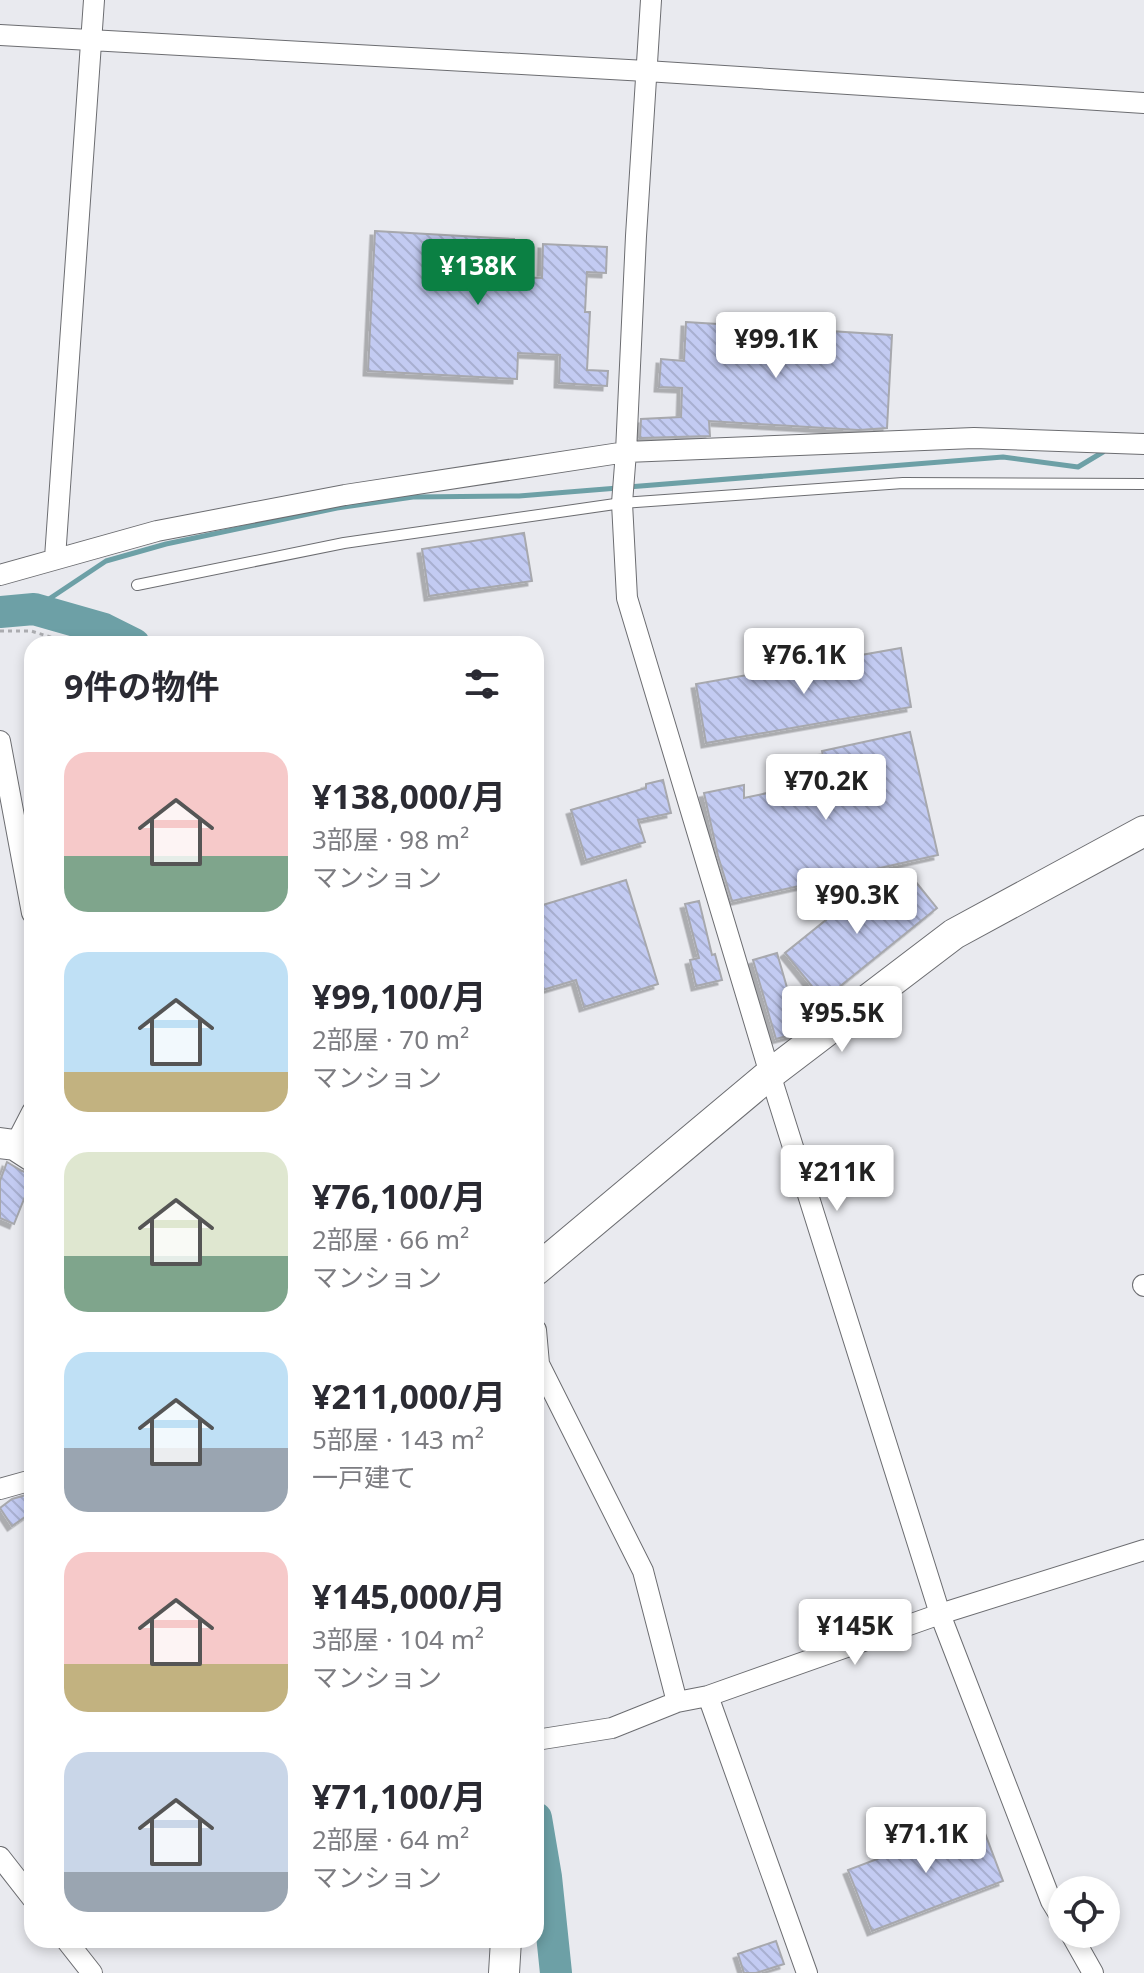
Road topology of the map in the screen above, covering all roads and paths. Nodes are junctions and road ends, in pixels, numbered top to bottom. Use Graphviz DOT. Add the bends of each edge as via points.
graph roads {
  1 [pos="94,0"];
  2 [pos="651,0"];
  3 [pos="0,35"];
  4 [pos="90,40"];
  5 [pos="646,71"];
  6 [pos="1144,103"];
  7 [pos="1144,444"];
  8 [pos="626,455"];
  9 [pos="1144,484"];
  10 [pos="622,503"];
  11 [pos="55,558"];
  12 [pos="0,575"];
  13 [pos="137,585"];
  14 [pos="0,631"];
  15 [pos="47,636"];
  16 [pos="0,741"];
  17 [pos="1144,831"];
  18 [pos="24,870"];
  19 [pos="770,1074"];
  20 [pos="544,1263"];
  21 [pos="544,1374"];
  22 [pos="24,1482"];
  23 [pos="0,1489"];
  24 [pos="1144,1550"];
  25 [pos="940,1614"];
  26 [pos="708,1696"];
  27 [pos="677,1702"];
  28 [pos="546,1739"];
  29 [pos="0,1857"];
  30 [pos="24,1888"];
  31 [pos="1048,1893"];
  32 [pos="72,1948"];
  33 [pos="506,1948"];
  34 [pos="1079,1948"];
  35 [pos="92,1973"];
  36 [pos="504,1973"];
  37 [pos="807,1973"];
  38 [pos="1093,1973"];
  1 -- 4 [label="street"];
  2 -- 5 [label="street"];
  3 -- 4 [label="street"];
  4 -- 5 [label="street"];
  4 -- 11 [label="street"];
  5 -- 6 [label="street"];
  5 -- 8 [label="street"];
  7 -- 8 [label="street" via="974,438"];
  8 -- 10 [label="street"];
  8 -- 11 [label="street" via="345,495 157,531"];
  9 -- 10 [label="lane" via="903,483"];
  10 -- 13 [label="lane" via="344,543"];
  10 -- 19 [label="street" via="627,598"];
  11 -- 12 [label="street"];
  14 -- 15 [label="path"];
  16 -- 18 [label="street"];
  17 -- 19 [label="street" via="954,934"];
  19 -- 20 [label="street"];
  19 -- 25 [label="street"];
  21 -- 27 [label="street" via="643,1571"];
  22 -- 23 [label="street"];
  24 -- 25 [label="street"];
  25 -- 26 [label="street"];
  25 -- 31 [label="street"];
  26 -- 27 [label="street"];
  26 -- 37 [label="street"];
  27 -- 28 [label="street" via="612,1728"];
  29 -- 30 [label="street"];
  32 -- 35 [label="street"];
  33 -- 36 [label="street"];
  34 -- 38 [label="street"];
}
